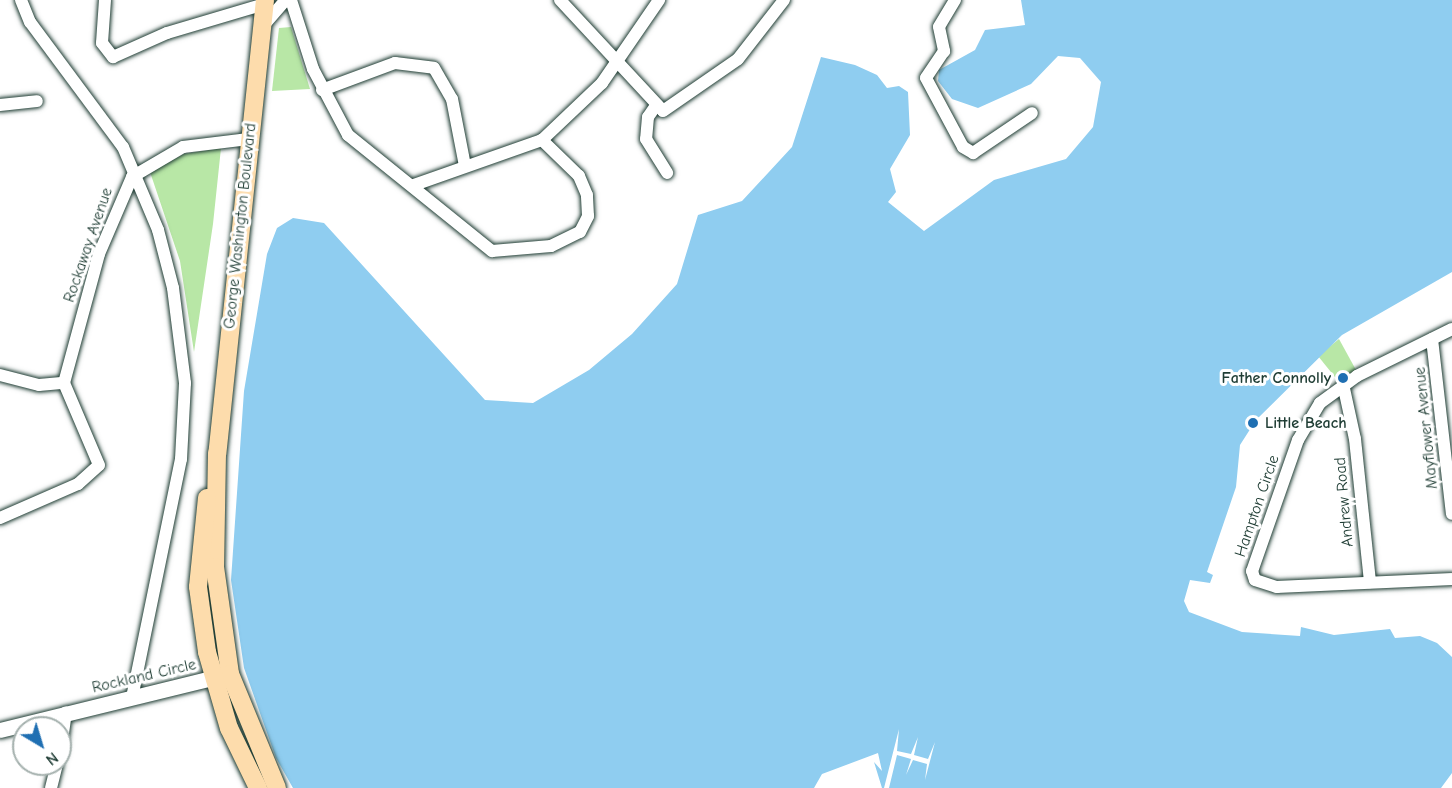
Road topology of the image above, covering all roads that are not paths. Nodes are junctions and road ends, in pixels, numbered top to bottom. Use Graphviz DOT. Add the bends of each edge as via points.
graph roads {
  1 [pos="21,0"];
  2 [pos="105,0"];
  3 [pos="286,0"];
  4 [pos="291,0"];
  5 [pos="560,0"];
  6 [pos="659,0"];
  7 [pos="784,0"];
  8 [pos="955,0"];
  9 [pos="264,2"];
  10 [pos="262,27"];
  11 [pos="619,59"];
  12 [pos="322,90"];
  13 [pos="37,100"];
  14 [pos="0,105"];
  15 [pos="656,107"];
  16 [pos="1032,113"];
  17 [pos="249,139"];
  18 [pos="542,140"];
  19 [pos="465,166"];
  20 [pos="667,173"];
  21 [pos="136,174"];
  22 [pos="414,185"];
  23 [pos="1452,329"];
  24 [pos="1432,339"];
  25 [pos="0,375"];
  26 [pos="64,383"];
  27 [pos="1343,384"];
  28 [pos="1452,514"];
  29 [pos="0,518"];
  30 [pos="1452,579"];
  31 [pos="1370,582"];
  32 [pos="222,676"];
  33 [pos="132,698"];
  34 [pos="66,712"];
  35 [pos="65,716"];
  36 [pos="0,730"];
  37 [pos="258,788"];
  38 [pos="277,788"];
  1 -- 21 [label="street" via="43,40 96,105"];
  2 -- 9 [label="street" via="102,43 110,56 224,12"];
  3 -- 10 [label="street"];
  4 -- 12 [label="street"];
  5 -- 11 [label="street"];
  6 -- 11 [label="street"];
  7 -- 15 [label="street" via="738,59 672,108"];
  8 -- 16 [label="street" via="939,27 942,55 926,78 956,135 973,153"];
  9 -- 10 [label="main road, George Washington Boulevard"];
  10 -- 17 [label="main road, George Washington Boulevard"];
  11 -- 15 [label="street"];
  11 -- 18 [label="street" via="583,104"];
  12 -- 19 [label="street" via="395,63 434,68 452,99"];
  12 -- 22 [label="street" via="348,135 384,168"];
  13 -- 14 [label="street"];
  15 -- 20 [label="street" via="648,117 645,139"];
  17 -- 21 [label="street, Rockaway Avenue" via="183,147"];
  17 -- 32 [label="main road, George Washington Boulevard" via="217,453 204,511 198,587"];
  18 -- 19 [label="street"];
  18 -- 22 [label="street" via="579,176 587,195 588,216 580,232 569,239 516,252 492,251 470,239"];
  19 -- 22 [label="street"];
  21 -- 26 [label="street, Rockaway Avenue" via="117,203 71,344"];
  21 -- 33 [label="street" via="173,288 186,408 181,459"];
  23 -- 24 [label="street, Hampton Circle"];
  24 -- 27 [label="street, Hampton Circle"];
  24 -- 28 [label="street, Mayflower Avenue"];
  25 -- 26 [label="street" via="39,385"];
  26 -- 29 [label="street" via="99,465 78,484"];
  27 -- 31 [label="street, Andrew Road" via="1354,429"];
  27 -- 31 [label="street, Hampton Circle" via="1320,403 1298,440 1252,571 1255,580 1277,587"];
  30 -- 31 [label="street, Hampton Circle"];
  32 -- 33 [label="street, Rockland Circle"];
  32 -- 37 [label="main road, George Washington Boulevard"];
  32 -- 38 [label="main road, George Washington Boulevard"];
  33 -- 34 [label="street, Rockland Circle"];
  34 -- 35 [label="street"];
  34 -- 36 [label="street, Rockland Circle"];
}
